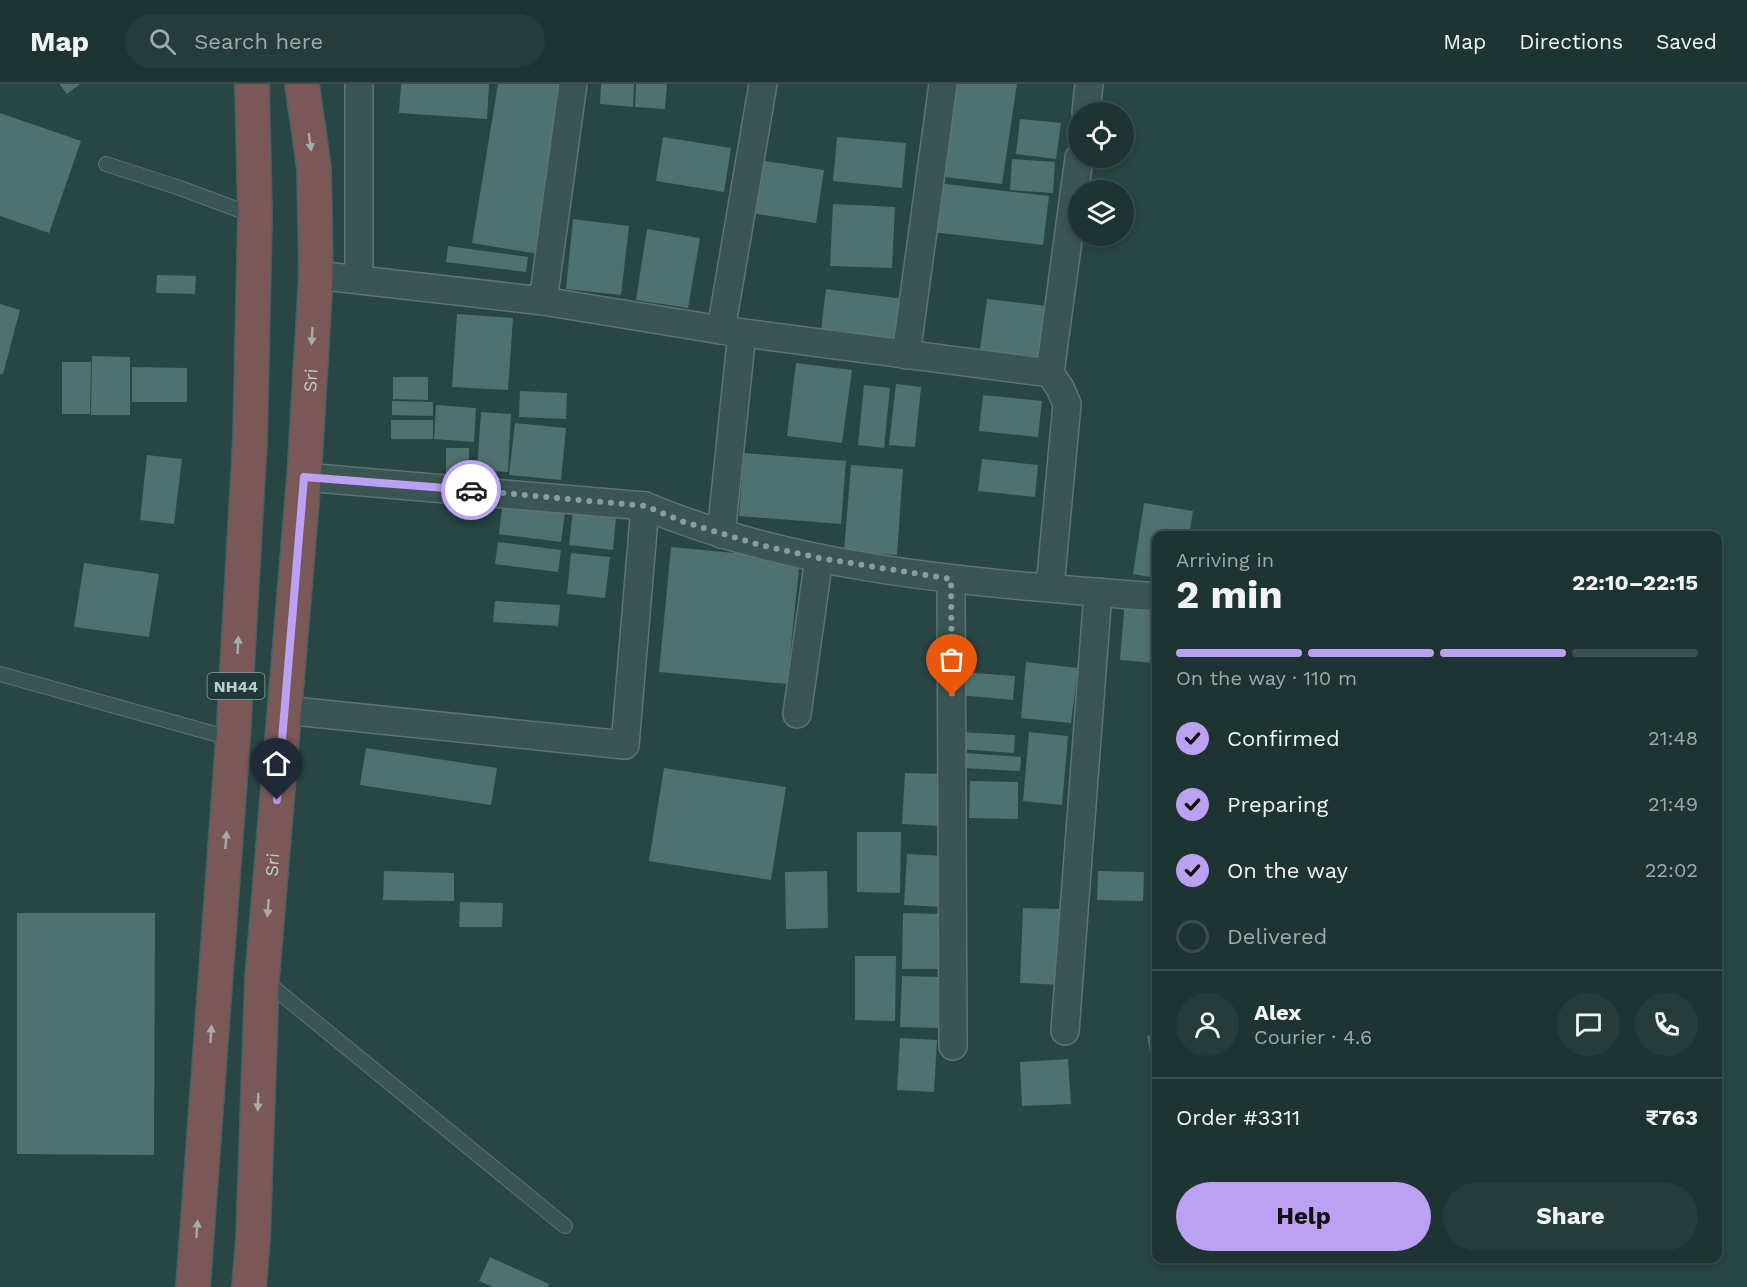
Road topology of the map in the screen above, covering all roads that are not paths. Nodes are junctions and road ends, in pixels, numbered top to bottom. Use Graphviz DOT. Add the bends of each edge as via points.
graph roads {
  1 [pos="252,84"];
  2 [pos="302,84"];
  3 [pos="359,84"];
  4 [pos="573,84"];
  5 [pos="763,84"];
  6 [pos="943,84"];
  7 [pos="1089,84"];
  8 [pos="1087,102"];
  9 [pos="106,164"];
  10 [pos="1078,168"];
  11 [pos="255,216"];
  12 [pos="316,275"];
  13 [pos="359,280"];
  14 [pos="543,301"];
  15 [pos="732,331"];
  16 [pos="906,355"];
  17 [pos="1050,373"];
  18 [pos="304,477"];
  19 [pos="645,506"];
  20 [pos="721,534"];
  21 [pos="819,558"];
  22 [pos="951,579"];
  23 [pos="1050,587"];
  24 [pos="1098,592"];
  25 [pos="1152,597"];
  26 [pos="0,674"];
  27 [pos="284,710"];
  28 [pos="797,714"];
  29 [pos="233,739"];
  30 [pos="262,979"];
  31 [pos="1065,1031"];
  32 [pos="953,1046"];
  33 [pos="565,1226"];
  34 [pos="193,1287"];
  35 [pos="249,1287"];
  1 -- 11 [label="highway, NH44"];
  2 -- 12 [label="highway, Sri / NH44, one-way" via="314,168"];
  3 -- 13 [label="street"];
  4 -- 14 [label="street"];
  5 -- 15 [label="street"];
  6 -- 16 [label="street"];
  7 -- 8 [label="street"];
  9 -- 11 [label="lane"];
  10 -- 17 [label="street"];
  29 -- 11 [label="highway, NH44, one-way" via="250,440"];
  12 -- 13 [label="street"];
  12 -- 18 [label="highway, Sri / NH44, one-way"];
  13 -- 14 [label="street"];
  14 -- 15 [label="street"];
  15 -- 16 [label="street"];
  15 -- 20 [label="street"];
  16 -- 17 [label="street"];
  17 -- 23 [label="street" via="1066,404"];
  18 -- 19 [label="street"];
  18 -- 27 [label="highway, Sri / NH44"];
  19 -- 20 [label="street"];
  19 -- 27 [label="street" via="625,745"];
  20 -- 21 [label="street"];
  21 -- 22 [label="street"];
  21 -- 28 [label="street"];
  22 -- 23 [label="street"];
  22 -- 32 [label="street"];
  23 -- 24 [label="street"];
  24 -- 25 [label="street"];
  24 -- 31 [label="street"];
  26 -- 29 [label="lane"];
  27 -- 30 [label="highway, Sri / NH44, one-way"];
  34 -- 29 [label="highway, NH44, one-way"];
  30 -- 33 [label="lane"];
  30 -- 35 [label="highway, Sri / NH44, one-way"];
}
